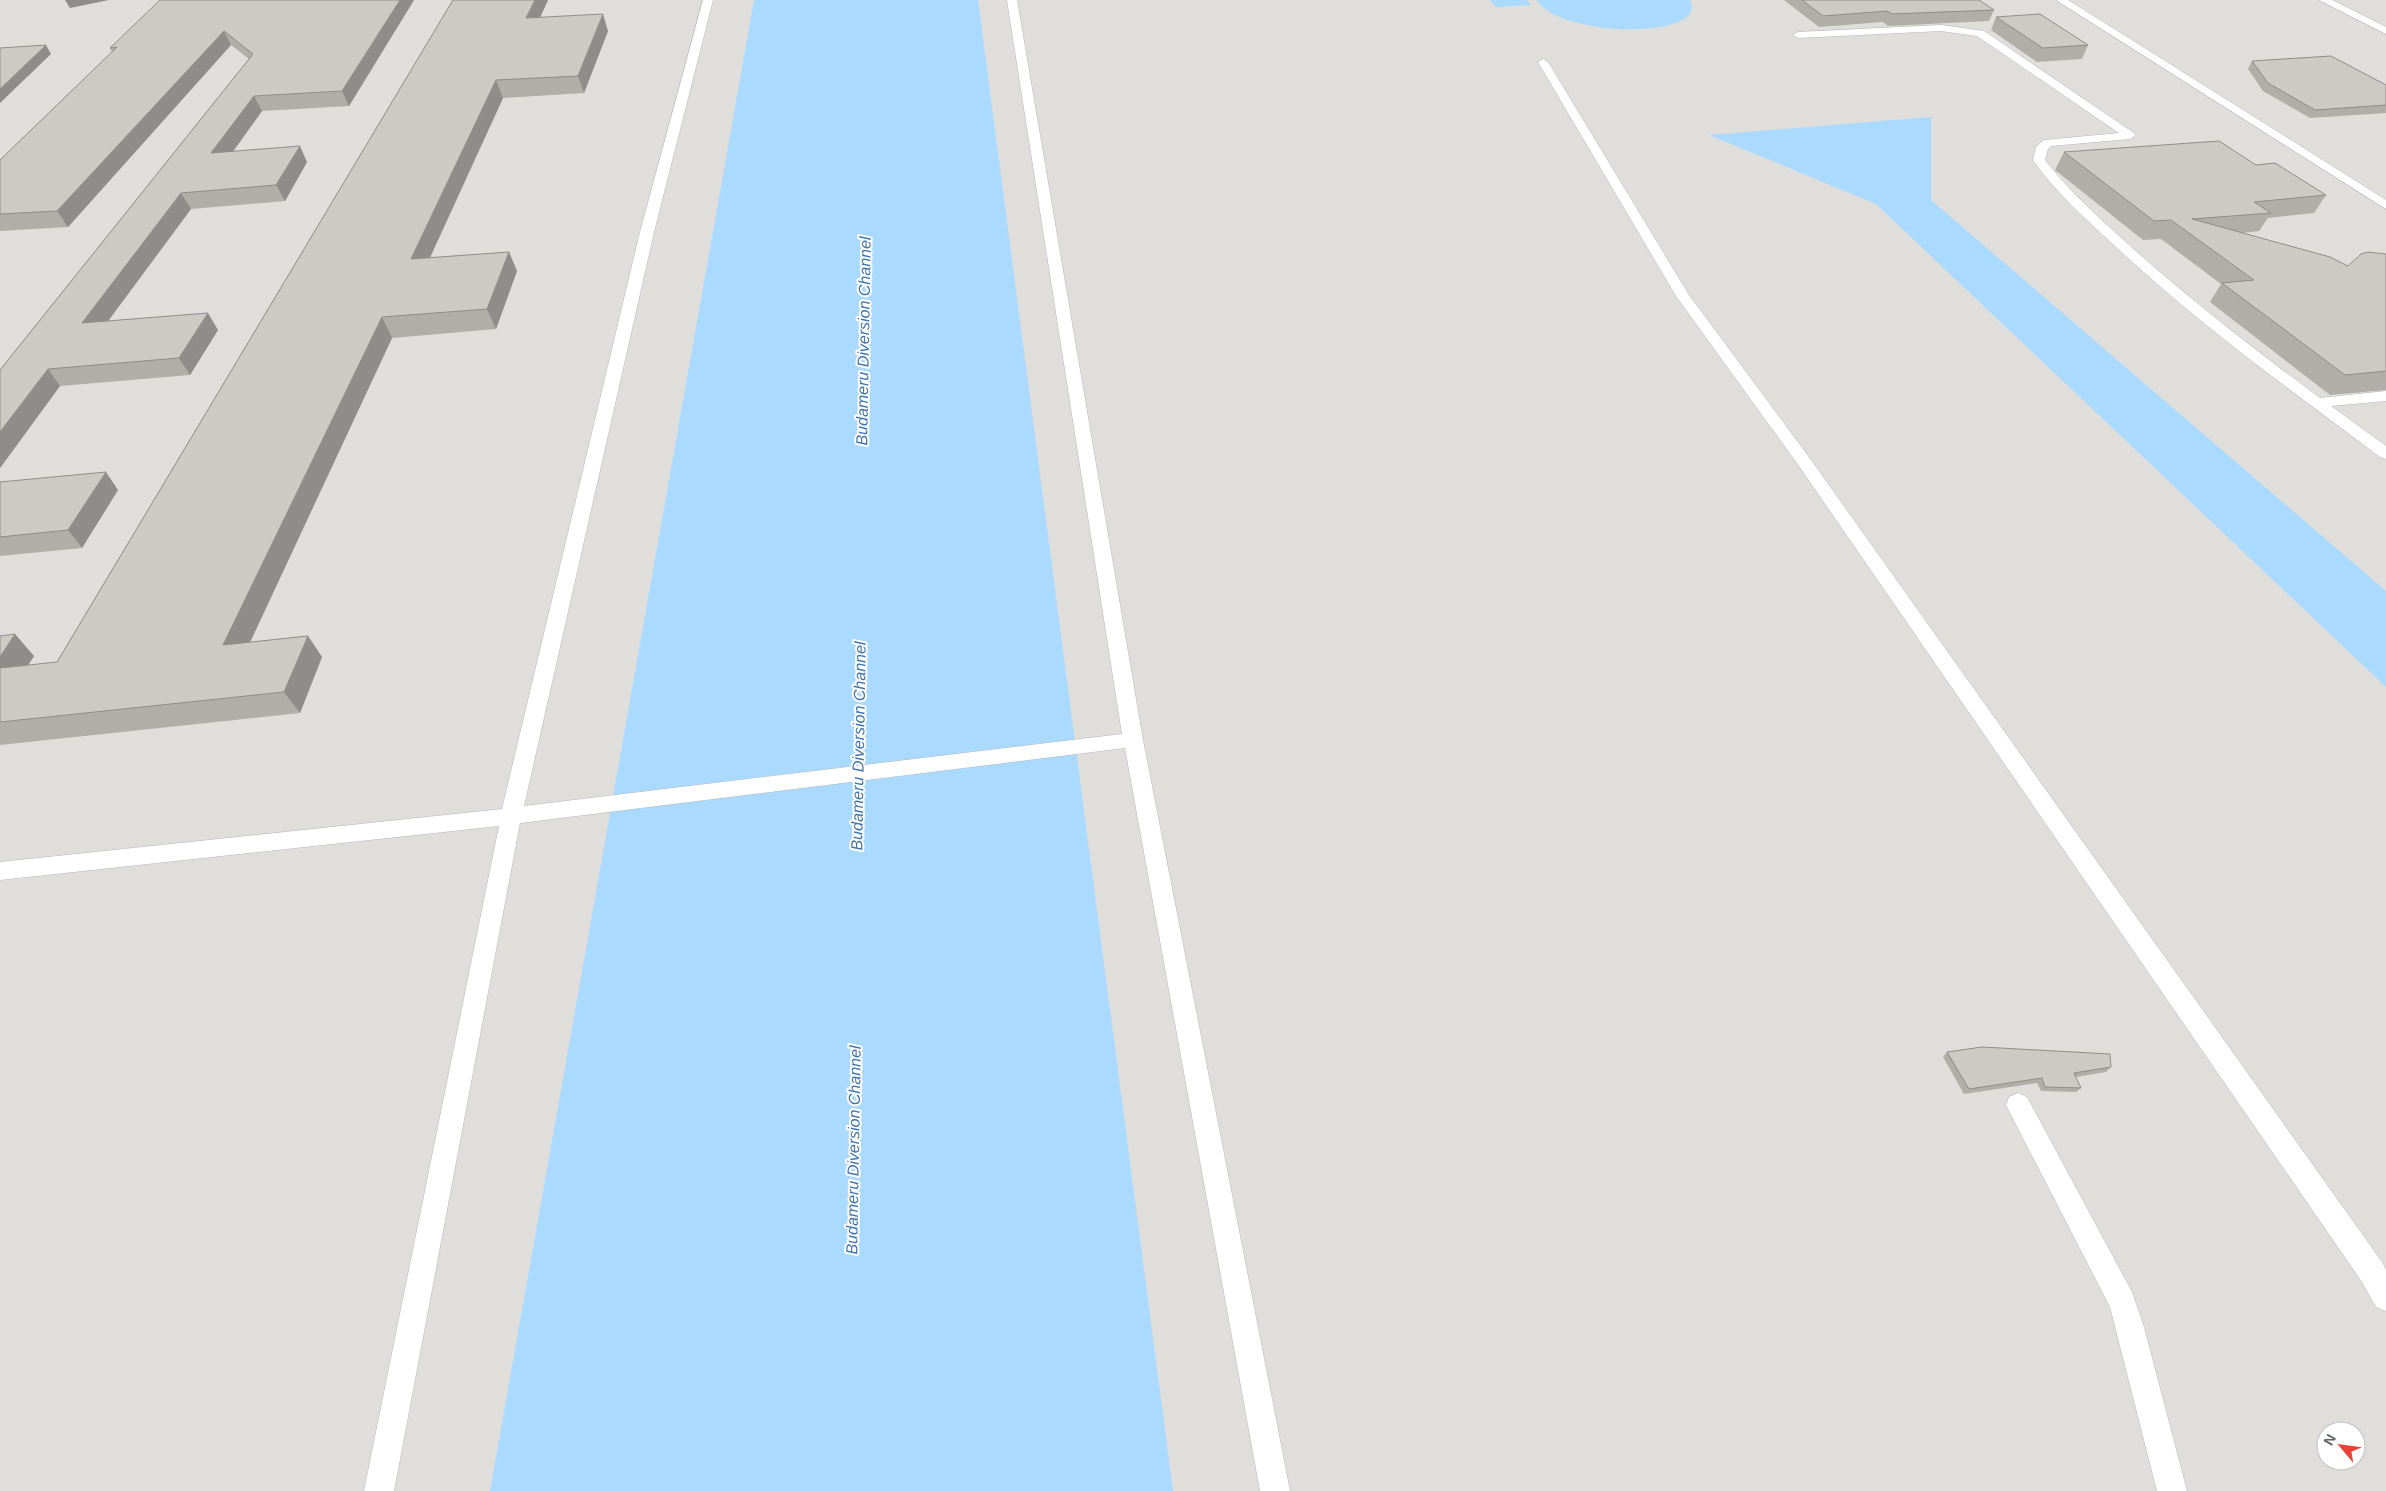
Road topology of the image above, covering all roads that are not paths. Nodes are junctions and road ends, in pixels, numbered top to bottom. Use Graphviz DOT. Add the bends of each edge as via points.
graph roads {
  1 [pos="708,0"];
  2 [pos="1012,0"];
  3 [pos="2061,0"];
  4 [pos="2324,0"];
  5 [pos="2386,31"];
  6 [pos="1798,35"];
  7 [pos="1544,62"];
  8 [pos="2386,204"];
  9 [pos="2386,396"];
  10 [pos="2318,403"];
  11 [pos="2386,454"];
  12 [pos="1133,740"];
  13 [pos="511,816"];
  14 [pos="0,871"];
  15 [pos="2018,1105"];
  16 [pos="2386,1297"];
  17 [pos="379,1491"];
  18 [pos="1275,1491"];
  19 [pos="2172,1491"];
  1 -- 13 [label="lane" via="647,232"];
  2 -- 12 [label="lane"];
  3 -- 8 [label="lane"];
  4 -- 5 [label="lane"];
  6 -- 10 [label="lane" via="1940,28 1980,33 2130,134 2048,143 2042,147 2039,160 2143,266 2255,357"];
  7 -- 16 [label="lane" via="1683,296 1805,463 2372,1272"];
  9 -- 10 [label="lane"];
  10 -- 11 [label="lane"];
  12 -- 13 [label="lane"];
  12 -- 18 [label="lane"];
  13 -- 14 [label="lane"];
  13 -- 17 [label="lane"];
  15 -- 19 [label="lane" via="2122,1302"];
}
